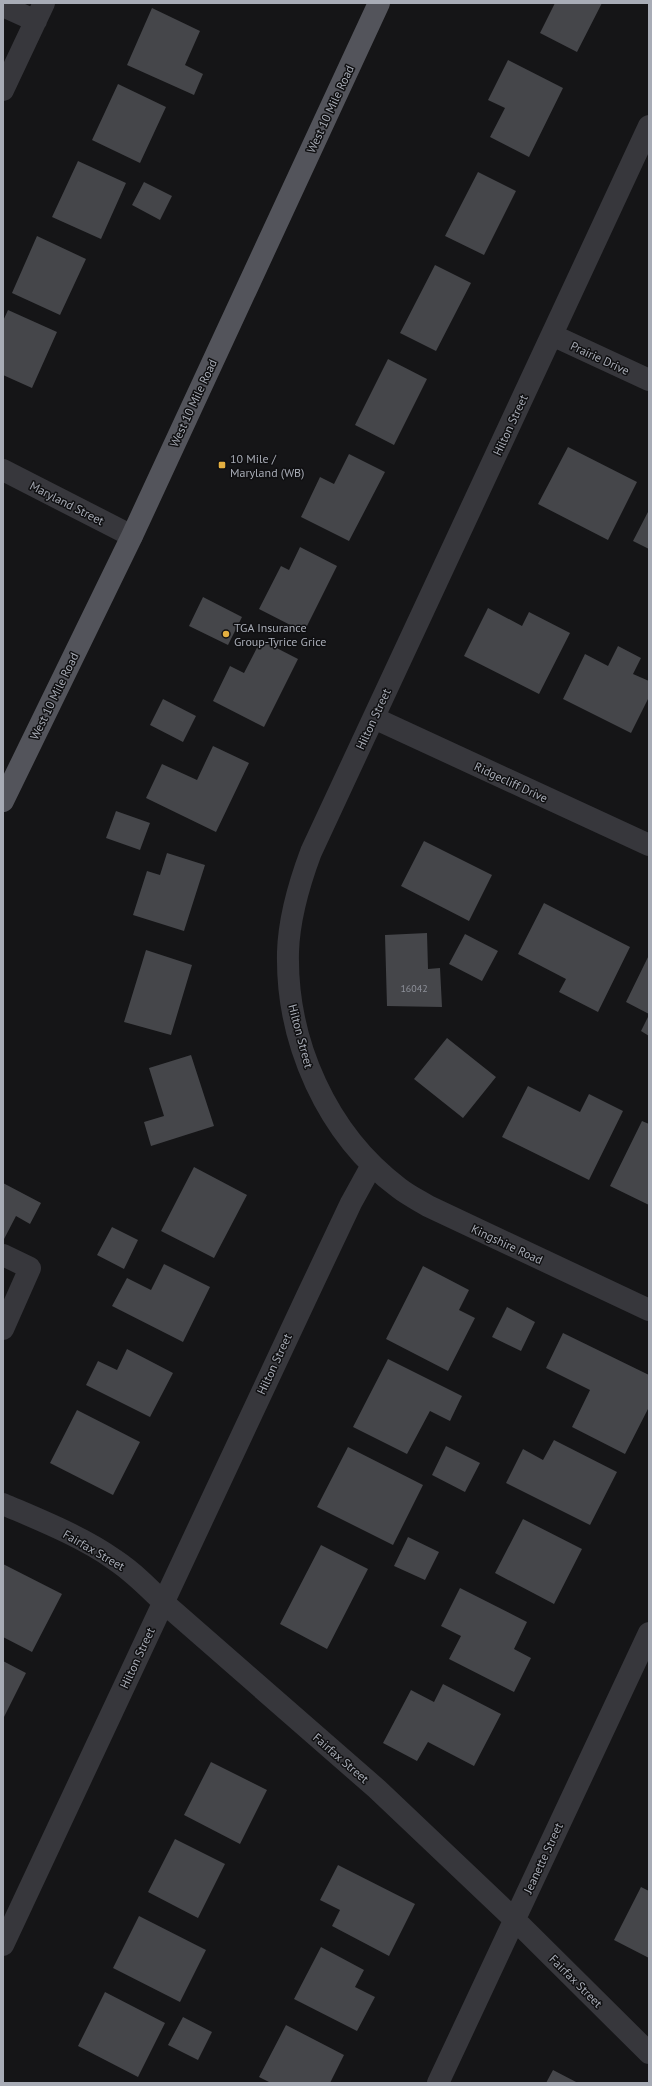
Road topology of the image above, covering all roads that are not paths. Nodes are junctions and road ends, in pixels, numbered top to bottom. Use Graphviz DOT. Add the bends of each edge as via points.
graph roads {
  1 [pos="379,3"];
  2 [pos="3,6"];
  3 [pos="40,12"];
  4 [pos="3,90"];
  5 [pos="649,126"];
  6 [pos="552,335"];
  7 [pos="649,380"];
  8 [pos="3,470"];
  9 [pos="132,536"];
  10 [pos="374,718"];
  11 [pos="3,801"];
  12 [pos="649,845"];
  13 [pos="372,1165"];
  14 [pos="3,1255"];
  15 [pos="649,1310"];
  16 [pos="3,1329"];
  17 [pos="3,1504"];
  18 [pos="163,1602"];
  19 [pos="649,1633"];
  20 [pos="515,1920"];
  21 [pos="3,1945"];
  22 [pos="649,2052"];
  23 [pos="438,2083"];
  1 -- 9 [label="main road, West 10 Mile Road"];
  2 -- 3 [label="street"];
  3 -- 4 [label="street"];
  5 -- 6 [label="street, Hilton Street"];
  6 -- 7 [label="street, Prairie Drive"];
  6 -- 10 [label="street, Hilton Street"];
  8 -- 9 [label="street, Maryland Street"];
  9 -- 11 [label="main road, West 10 Mile Road"];
  10 -- 12 [label="street, Ridgecliff Drive"];
  10 -- 13 [label="street, Hilton Street" via="300,881 288,952 289,990 294,1018 302,1052 315,1086 344,1131"];
  13 -- 15 [label="street, Kingshire Road" via="400,1189 428,1206"];
  13 -- 18 [label="street, Hilton Street" via="317,1274"];
  14 -- 16 [label="street" via="30,1268"];
  17 -- 18 [label="street, Fairfax Street" via="36,1518 114,1559 136,1575"];
  18 -- 20 [label="street, Fairfax Street" via="377,1789"];
  18 -- 21 [label="street, Hilton Street"];
  19 -- 20 [label="street, Jeanette Street"];
  20 -- 22 [label="street, Fairfax Street"];
  20 -- 23 [label="street, Jeanette Street"];
}
